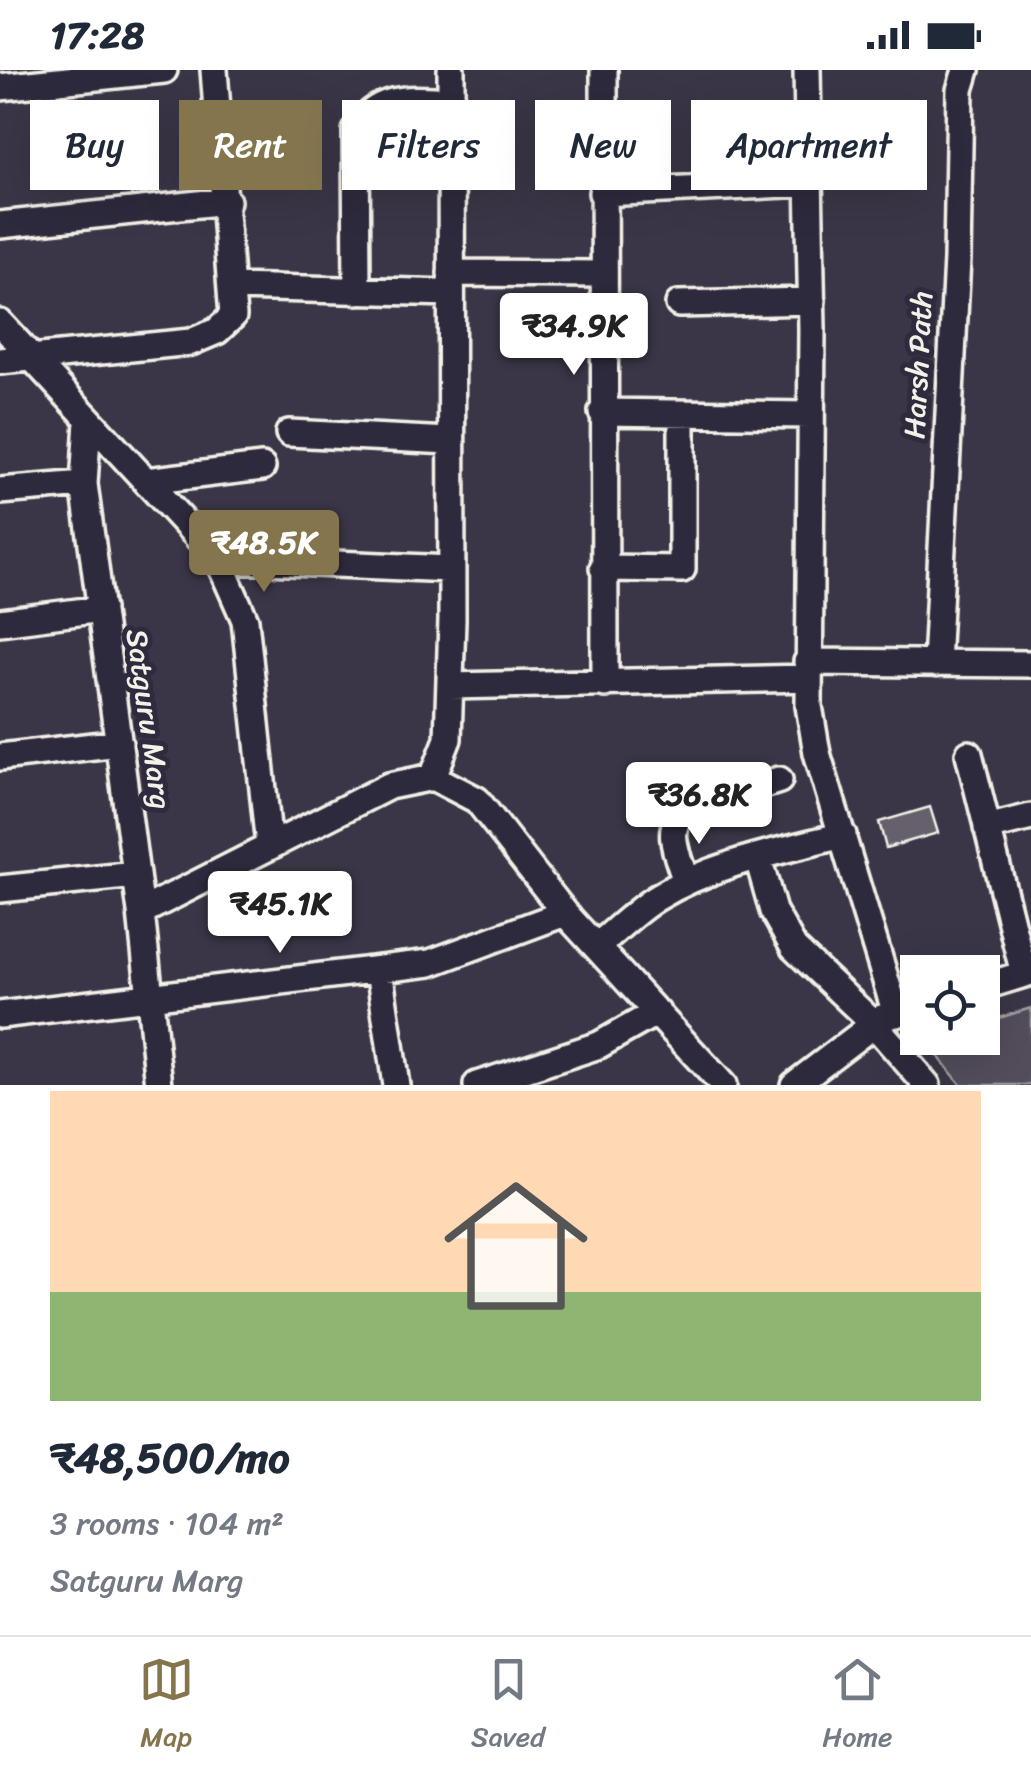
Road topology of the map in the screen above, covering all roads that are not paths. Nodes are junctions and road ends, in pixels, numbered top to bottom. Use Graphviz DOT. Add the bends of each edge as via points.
graph roads {
  1 [pos="164,70"];
  2 [pos="214,70"];
  3 [pos="451,70"];
  4 [pos="604,70"];
  5 [pos="807,70"];
  6 [pos="966,70"];
  7 [pos="0,87"];
  8 [pos="394,100"];
  9 [pos="433,100"];
  10 [pos="451,100"];
  11 [pos="808,100"];
  12 [pos="691,189"];
  13 [pos="356,190"];
  14 [pos="451,190"];
  15 [pos="809,190"];
  16 [pos="602,193"];
  17 [pos="226,201"];
  18 [pos="0,225"];
  19 [pos="601,274"];
  20 [pos="451,283"];
  21 [pos="233,287"];
  22 [pos="356,291"];
  23 [pos="812,301"];
  24 [pos="680,304"];
  25 [pos="0,323"];
  26 [pos="29,358"];
  27 [pos="0,361"];
  28 [pos="602,412"];
  29 [pos="682,414"];
  30 [pos="811,416"];
  31 [pos="88,421"];
  32 [pos="289,432"];
  33 [pos="450,441"];
  34 [pos="262,467"];
  35 [pos="146,481"];
  36 [pos="84,484"];
  37 [pos="0,490"];
  38 [pos="218,559"];
  39 [pos="603,568"];
  40 [pos="452,569"];
  41 [pos="101,610"];
  42 [pos="0,622"];
  43 [pos="936,664"];
  44 [pos="1031,664"];
  45 [pos="807,670"];
  46 [pos="605,684"];
  47 [pos="450,686"];
  48 [pos="119,743"];
  49 [pos="969,754"];
  50 [pos="0,757"];
  51 [pos="433,777"];
  52 [pos="779,780"];
  53 [pos="1031,817"];
  54 [pos="987,828"];
  55 [pos="843,835"];
  56 [pos="269,846"];
  57 [pos="758,858"];
  58 [pos="136,875"];
  59 [pos="686,882"];
  60 [pos="0,889"];
  61 [pos="141,912"];
  62 [pos="565,912"];
  63 [pos="597,946"];
  64 [pos="379,970"];
  65 [pos="1027,973"];
  66 [pos="1000,981"];
  67 [pos="149,997"];
  68 [pos="656,1012"];
  69 [pos="0,1015"];
  70 [pos="896,1015"];
  71 [pos="514,1081"];
  72 [pos="159,1085"];
  73 [pos="396,1085"];
  74 [pos="477,1085"];
  75 [pos="724,1085"];
  76 [pos="794,1085"];
  77 [pos="928,1085"];
  1 -- 7 [label="street"];
  2 -- 17 [label="street"];
  3 -- 10 [label="street"];
  4 -- 16 [label="street"];
  5 -- 11 [label="street"];
  6 -- 43 [label="street, Harsh Path"];
  8 -- 9 [label="street"];
  12 -- 16 [label="street"];
  13 -- 22 [label="street"];
  14 -- 20 [label="street"];
  15 -- 23 [label="street"];
  16 -- 19 [label="street"];
  17 -- 18 [label="street"];
  17 -- 21 [label="street"];
  19 -- 20 [label="street"];
  19 -- 28 [label="street"];
  20 -- 22 [label="street"];
  20 -- 33 [label="street"];
  21 -- 22 [label="street"];
  21 -- 26 [label="street" via="233,316 191,342"];
  23 -- 24 [label="street"];
  23 -- 30 [label="street"];
  25 -- 26 [label="street"];
  26 -- 27 [label="street"];
  26 -- 31 [label="street"];
  28 -- 29 [label="street"];
  28 -- 39 [label="street"];
  29 -- 30 [label="street"];
  29 -- 39 [label="street" via="682,569"];
  30 -- 45 [label="street"];
  31 -- 35 [label="street"];
  31 -- 36 [label="street, Satguru Marg"];
  32 -- 33 [label="street"];
  33 -- 40 [label="street"];
  34 -- 35 [label="street"];
  35 -- 38 [label="street"];
  36 -- 37 [label="street"];
  36 -- 41 [label="street, Satguru Marg"];
  38 -- 40 [label="street"];
  38 -- 56 [label="street" via="245,620"];
  39 -- 46 [label="street"];
  40 -- 47 [label="street"];
  41 -- 42 [label="street"];
  41 -- 48 [label="street, Satguru Marg"];
  43 -- 44 [label="street"];
  43 -- 45 [label="street"];
  45 -- 46 [label="street"];
  45 -- 55 [label="street" via="817,752"];
  46 -- 47 [label="street"];
  47 -- 51 [label="street" via="448,738"];
  48 -- 50 [label="street"];
  48 -- 58 [label="street, Satguru Marg"];
  49 -- 54 [label="street"];
  51 -- 56 [label="street" via="390,786"];
  51 -- 62 [label="street" via="477,800"];
  52 -- 59 [label="street" via="684,810 674,820"];
  53 -- 54 [label="street"];
  54 -- 65 [label="street"];
  55 -- 57 [label="street"];
  55 -- 70 [label="street"];
  56 -- 61 [label="street"];
  57 -- 59 [label="street"];
  57 -- 70 [label="street" via="773,911 794,948"];
  58 -- 60 [label="street"];
  58 -- 61 [label="street, Satguru Marg"];
  59 -- 63 [label="street"];
  61 -- 67 [label="street, Satguru Marg"];
  62 -- 63 [label="street"];
  62 -- 64 [label="street" via="430,963"];
  63 -- 68 [label="street"];
  64 -- 67 [label="street"];
  64 -- 73 [label="street"];
  65 -- 66 [label="street"];
  67 -- 69 [label="street"];
  67 -- 72 [label="street, Satguru Marg"];
  68 -- 71 [label="street"];
  68 -- 75 [label="street"];
  70 -- 76 [label="street"];
  70 -- 77 [label="street"];
  71 -- 74 [label="street"];
}
